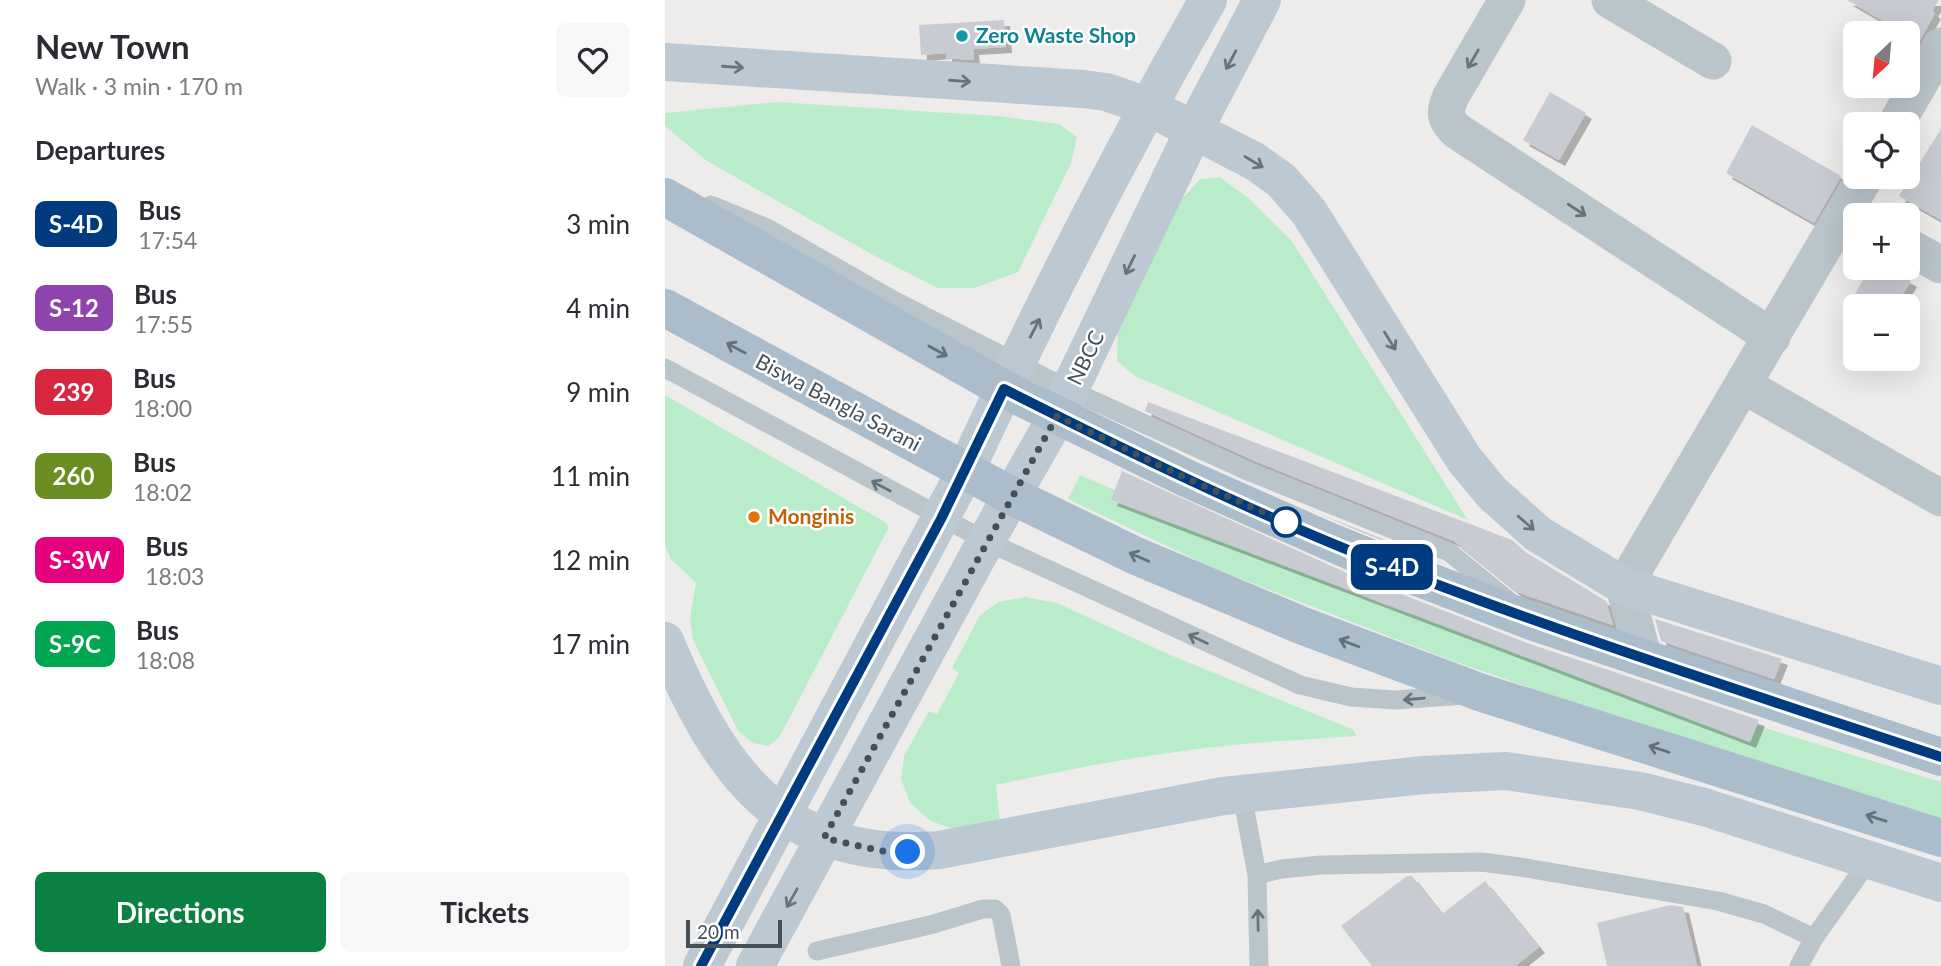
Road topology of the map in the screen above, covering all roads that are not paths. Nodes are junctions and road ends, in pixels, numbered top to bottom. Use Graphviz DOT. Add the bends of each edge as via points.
graph roads {
  1 [pos="1208,0"];
  2 [pos="1262,0"];
  3 [pos="1507,0"];
  4 [pos="1610,0"];
  5 [pos="1941,46"];
  6 [pos="1713,61"];
  7 [pos="665,62"];
  8 [pos="1147,106"];
  9 [pos="1903,112"];
  10 [pos="1195,130"];
  11 [pos="665,187"];
  12 [pos="665,197"];
  13 [pos="1843,225"];
  14 [pos="1920,253"];
  15 [pos="1941,265"];
  16 [pos="665,308"];
  17 [pos="1772,337"];
  18 [pos="665,368"];
  19 [pos="1011,377"];
  20 [pos="1743,385"];
  21 [pos="1064,403"];
  22 [pos="965,472"];
  23 [pos="1012,496"];
  24 [pos="1941,498"];
  25 [pos="941,519"];
  26 [pos="986,541"];
  27 [pos="1624,586"];
  28 [pos="665,641"];
  29 [pos="1644,659"];
  30 [pos="1941,686"];
  31 [pos="1482,693"];
  32 [pos="1941,757"];
  33 [pos="1242,794"];
  34 [pos="781,816"];
  35 [pos="824,838"];
  36 [pos="1941,838"];
  37 [pos="1870,859"];
  38 [pos="1257,875"];
  39 [pos="1941,883"];
  40 [pos="1814,937"];
  41 [pos="817,951"];
  42 [pos="702,966"];
  43 [pos="755,966"];
  44 [pos="1011,966"];
  45 [pos="1259,966"];
  46 [pos="1799,966"];
  1 -- 8 [label="street"];
  2 -- 10 [label="street, NBCC, one-way"];
  3 -- 17 [label="street, one-way" via="1451,96 1445,109 1447,122"];
  4 -- 6 [label="street"];
  5 -- 9 [label="street"];
  7 -- 8 [label="street, one-way" via="1083,89"];
  8 -- 10 [label="street"];
  19 -- 8 [label="street, one-way"];
  10 -- 21 [label="street, NBCC, one-way"];
  10 -- 27 [label="street, one-way" via="1281,180 1309,212 1464,459 1492,493 1538,534"];
  11 -- 19 [label="lane" via="767,228 893,300"];
  12 -- 19 [label="main road, one-way"];
  13 -- 17 [label="street"];
  14 -- 15 [label="street"];
  22 -- 16 [label="main road, Biswa Bangla Sarani, one-way"];
  17 -- 20 [label="street"];
  25 -- 18 [label="lane, one-way"];
  19 -- 21 [label="main road"];
  19 -- 22 [label="street"];
  20 -- 24 [label="street"];
  20 -- 27 [label="street"];
  21 -- 23 [label="street, NBCC"];
  21 -- 29 [label="main road" via="1186,478 1355,553"];
  22 -- 23 [label="main road, Biswa Bangla Sarani"];
  22 -- 25 [label="street"];
  23 -- 26 [label="street, NBCC"];
  31 -- 23 [label="main road, Biswa Bangla Sarani, one-way" via="1303,626 1136,556"];
  25 -- 26 [label="lane"];
  25 -- 34 [label="street"];
  31 -- 26 [label="lane, one-way" via="1396,700 1350,697 1300,685"];
  26 -- 35 [label="street, NBCC"];
  27 -- 29 [label="street"];
  27 -- 30 [label="street"];
  28 -- 34 [label="street" via="723,754"];
  29 -- 32 [label="main road"];
  36 -- 31 [label="main road, Biswa Bangla Sarani, one-way"];
  33 -- 35 [label="street" via="939,850 882,851"];
  33 -- 37 [label="street" via="1506,771 1640,791"];
  33 -- 38 [label="lane"];
  34 -- 35 [label="street"];
  34 -- 42 [label="street"];
  35 -- 43 [label="street, NBCC, one-way"];
  37 -- 39 [label="street"];
  37 -- 40 [label="lane"];
  38 -- 40 [label="lane" via="1321,865 1482,862 1520,866 1718,901 1764,914"];
  45 -- 38 [label="lane, one-way"];
  40 -- 46 [label="lane"];
  41 -- 44 [label="lane" via="995,909 1002,915"];
}
